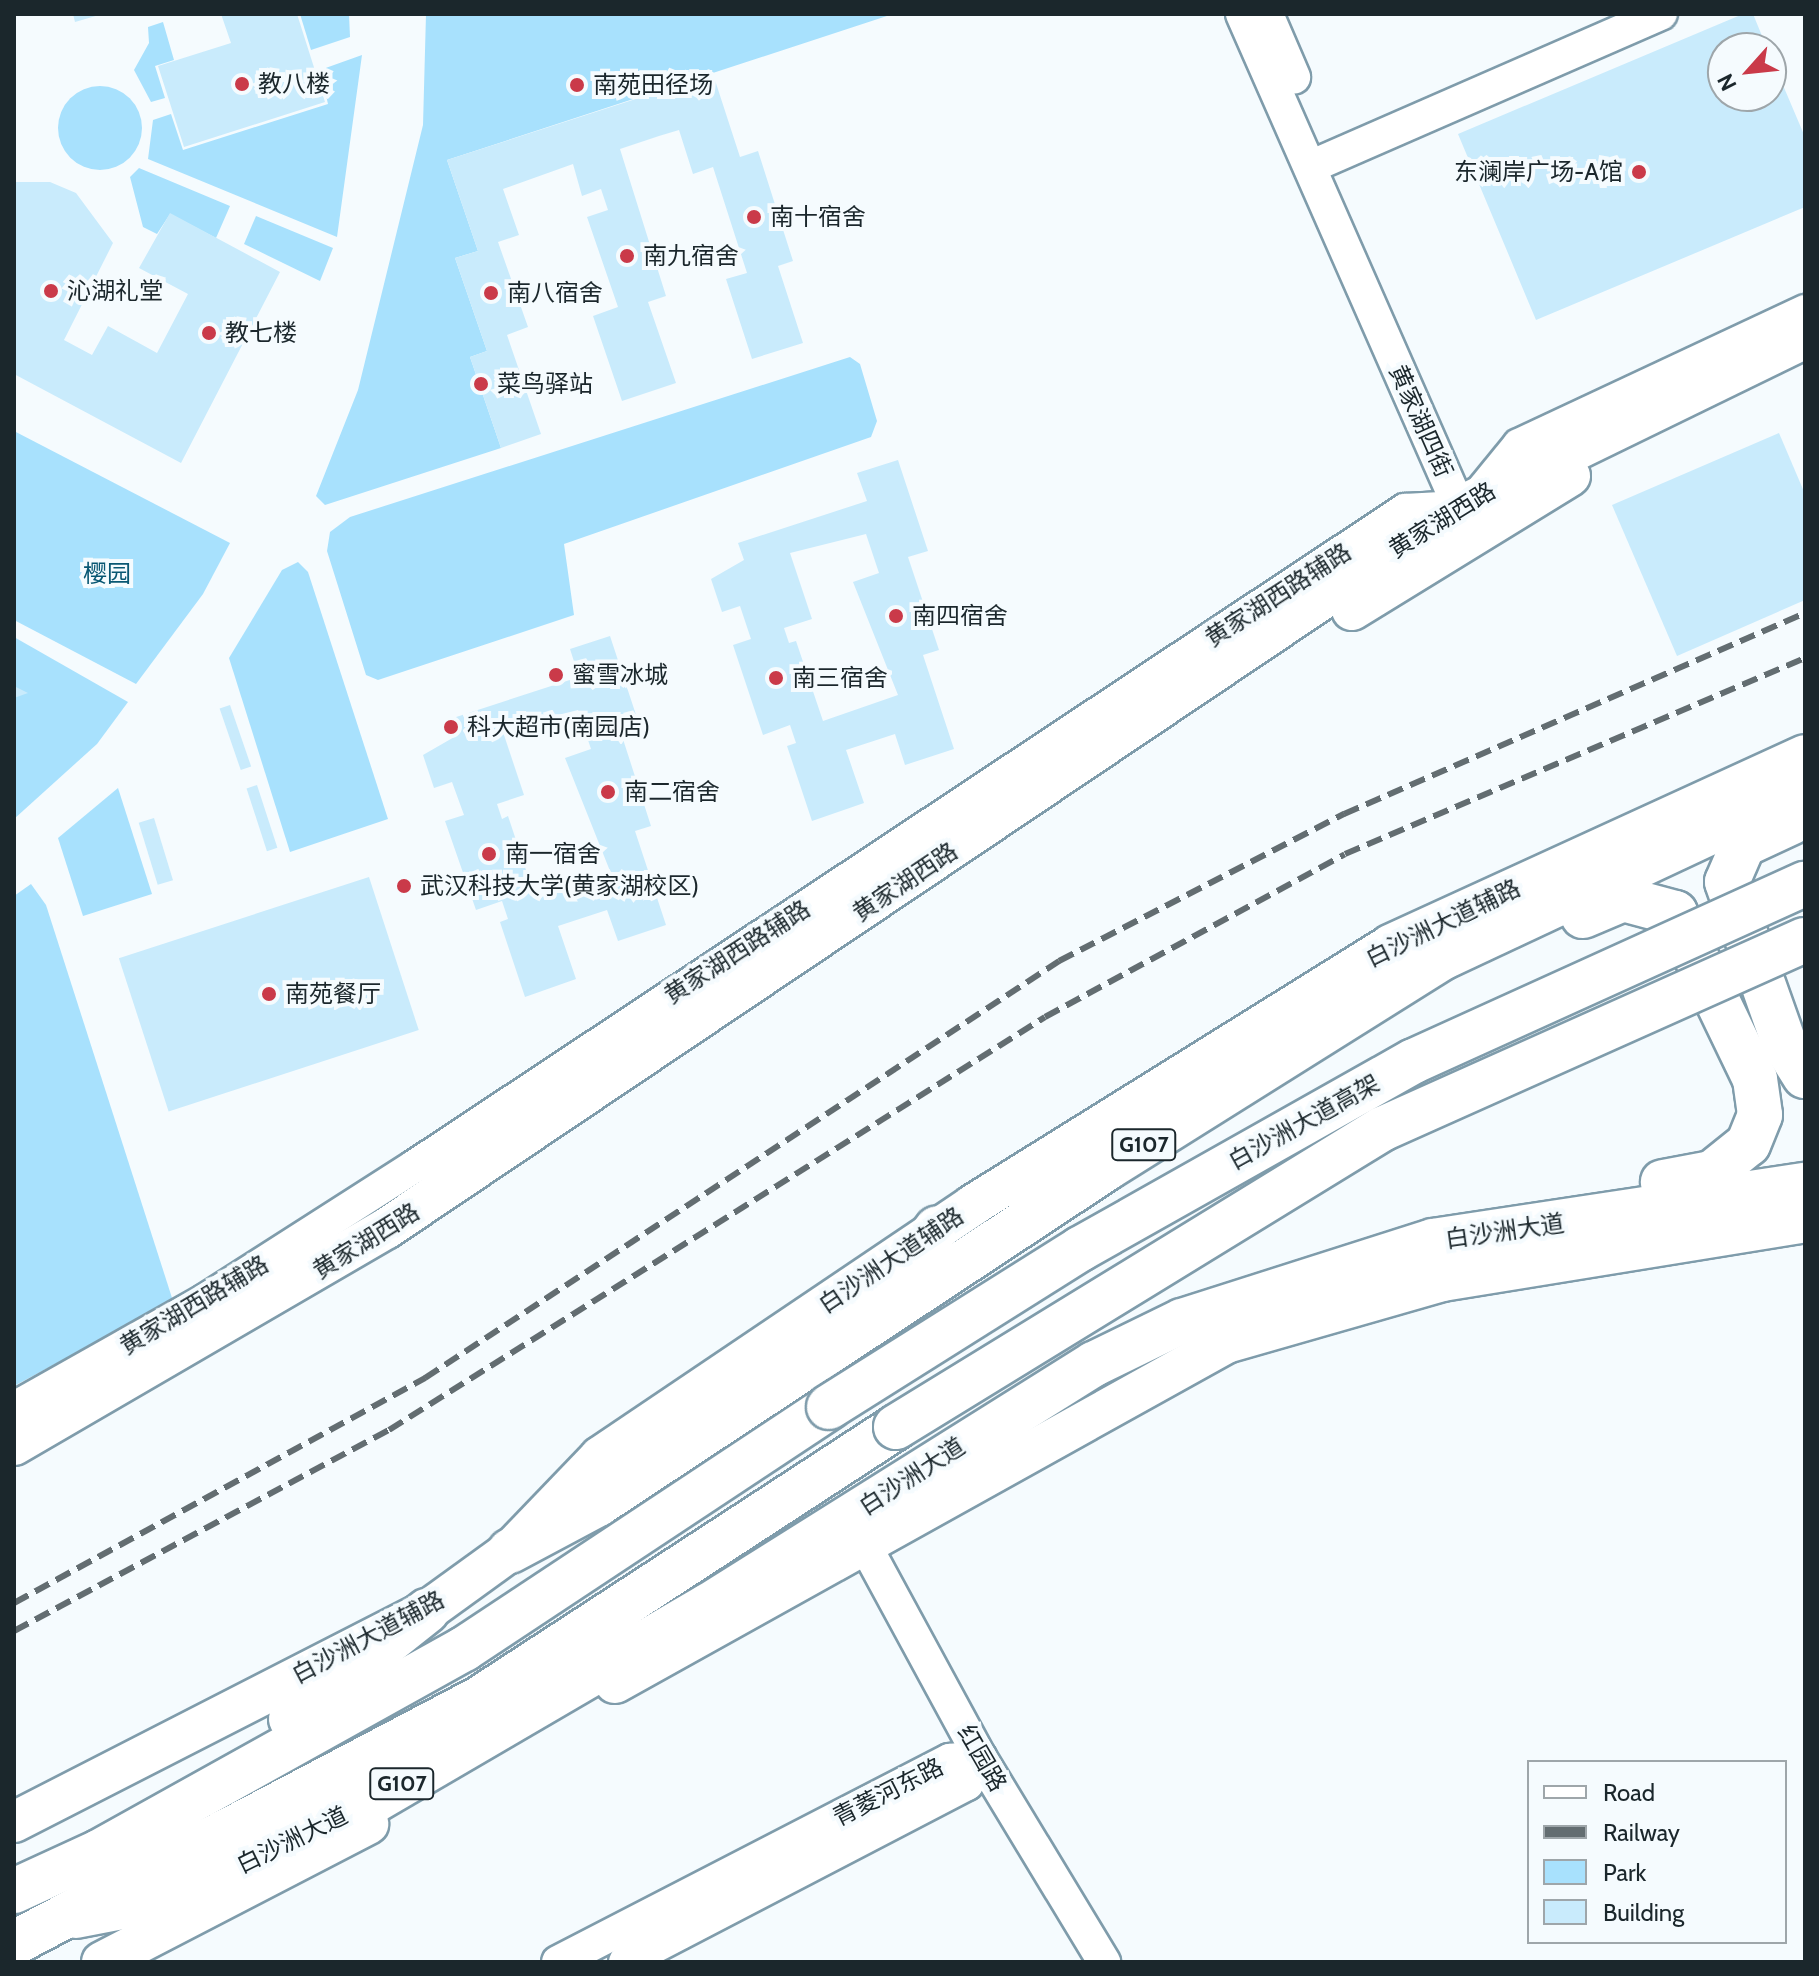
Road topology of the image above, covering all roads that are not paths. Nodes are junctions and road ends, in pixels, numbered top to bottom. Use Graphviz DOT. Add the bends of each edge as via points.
graph roads {
  1 [pos="1242,14"];
  2 [pos="1267,14"];
  3 [pos="1661,14"];
  4 [pos="1319,162"];
  5 [pos="1805,311"];
  6 [pos="1805,338"];
  7 [pos="1805,364"];
  8 [pos="1472,511"];
  9 [pos="1805,755"];
  10 [pos="1805,788"];
  11 [pos="1805,817"];
  12 [pos="1805,884"];
  13 [pos="1805,940"];
  14 [pos="1352,1019"];
  15 [pos="1805,1076"];
  16 [pos="1805,1185"];
  17 [pos="1805,1222"];
  18 [pos="937,1228"];
  19 [pos="1433,1241"];
  20 [pos="858,1335"];
  21 [pos="829,1407"];
  22 [pos="14,1408"];
  23 [pos="896,1427"];
  24 [pos="14,1445"];
  25 [pos="14,1464"];
  26 [pos="598,1504"];
  27 [pos="867,1549"];
  28 [pos="510,1551"];
  29 [pos="708,1606"];
  30 [pos="427,1611"];
  31 [pos="617,1682"];
  32 [pos="980,1757"];
  33 [pos="163,1816"];
  34 [pos="14,1822"];
  35 [pos="312,1856"];
  36 [pos="14,1891"];
  37 [pos="174,1897"];
  38 [pos="76,1916"];
  39 [pos="14,1943"];
  40 [pos="102,1962"];
  41 [pos="558,1962"];
  42 [pos="625,1962"];
  43 [pos="1104,1962"];
  1 -- 4 [label="street, 黄家湖四街"];
  2 -- 4 [label="street, 黄家湖四街"];
  3 -- 4 [label="street"];
  4 -- 8 [label="street, 黄家湖四街"];
  5 -- 8 [label="street" via="1519,445"];
  6 -- 8 [label="main road, 黄家湖西路"];
  7 -- 8 [label="main road, 黄家湖西路" via="1544,490"];
  8 -- 22 [label="street, 黄家湖西路辅路" via="1405,510 415,1166 204,1301"];
  8 -- 24 [label="main road, 黄家湖西路" via="414,1211"];
  8 -- 25 [label="main road, 黄家湖西路" via="465,1196 203,1359"];
  9 -- 18 [label="main road, 白沙洲大道辅路" via="1390,945"];
  10 -- 14 [label="highway, G107" via="1444,957"];
  11 -- 15 [label="highway" via="1743,845 1727,882 1784,1043"];
  12 -- 21 [label="highway, 白沙洲大道高架, bridge" via="1414,1061 1080,1249"];
  13 -- 23 [label="highway, 白沙洲大道高架, bridge" via="1382,1129"];
  14 -- 19 [label="highway" via="1623,899 1651,901 1675,913 1746,1053 1760,1115 1748,1144 1712,1173 1555,1201"];
  14 -- 20 [label="highway, G107" via="1107,1168"];
  16 -- 19 [label="highway, 白沙洲大道 / G107"];
  17 -- 27 [label="main road" via="1442,1281 1226,1343 1050,1436"];
  18 -- 20 [label="highway"];
  18 -- 28 [label="main road, 白沙洲大道辅路" via="600,1457"];
  19 -- 29 [label="highway, 白沙洲大道 / G107" via="1182,1321 1094,1364"];
  20 -- 26 [label="highway, G107"];
  21 -- 26 [label="highway" via="771,1420"];
  21 -- 33 [label="highway" via="464,1649"];
  23 -- 29 [label="highway"];
  23 -- 38 [label="highway, 白沙洲大道" via="479,1699"];
  26 -- 28 [label="highway, G107"];
  27 -- 31 [label="main road"];
  27 -- 32 [label="street, 红园路"];
  28 -- 30 [label="main road, 白沙洲大道辅路"];
  29 -- 31 [label="highway"];
  29 -- 37 [label="highway, 白沙洲大道 / G107" via="372,1802"];
  30 -- 33 [label="highway" via="314,1704 223,1762"];
  30 -- 34 [label="main road, 白沙洲大道辅路"];
  31 -- 35 [label="main road"];
  32 -- 41 [label="street, 青菱河东路" via="950,1760"];
  32 -- 42 [label="street, 青菱河东路" via="967,1784"];
  32 -- 43 [label="street, 红园路"];
  33 -- 36 [label="highway"];
  35 -- 37 [label="main road"];
  35 -- 40 [label="main road"];
  37 -- 38 [label="highway, 白沙洲大道 / G107"];
  38 -- 39 [label="highway, 白沙洲大道 / G107"];
}
